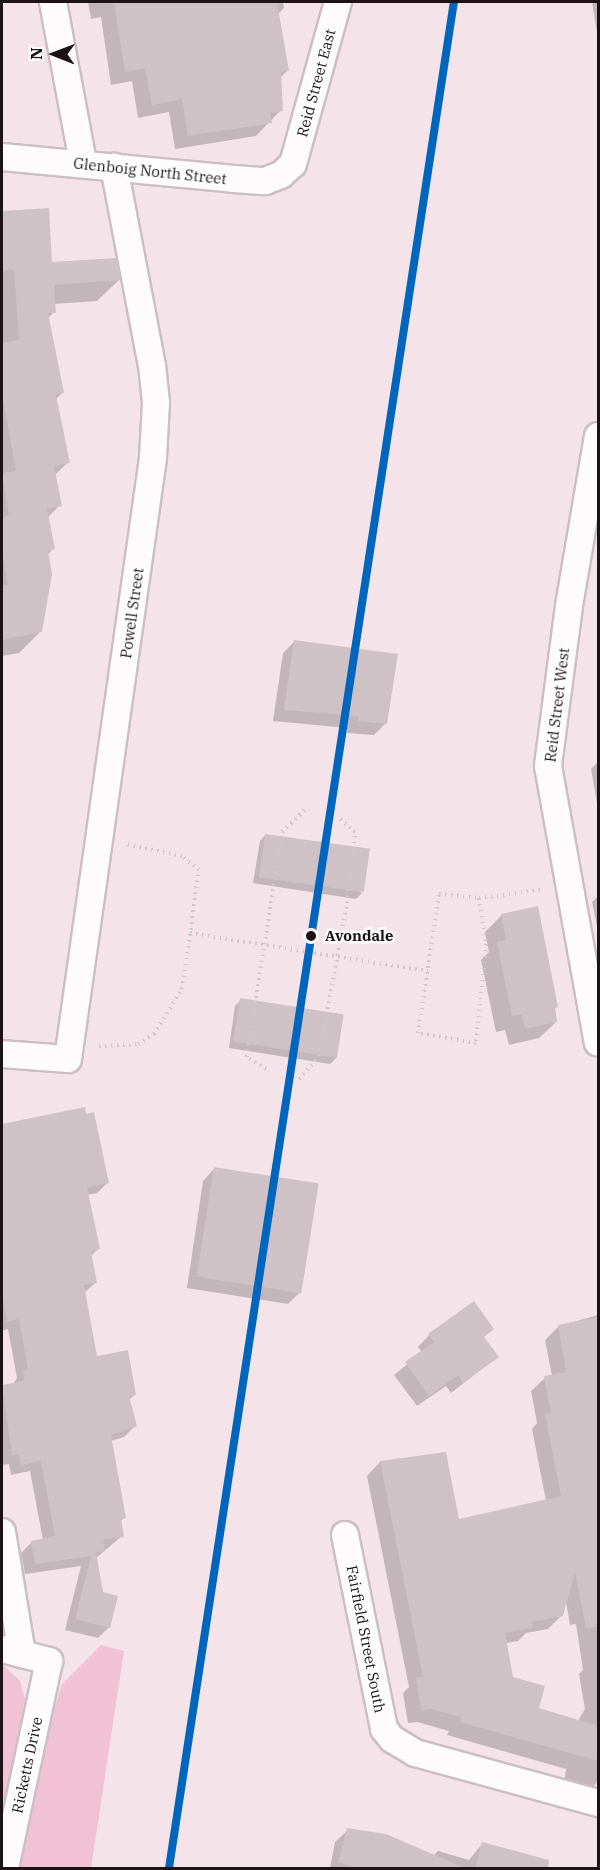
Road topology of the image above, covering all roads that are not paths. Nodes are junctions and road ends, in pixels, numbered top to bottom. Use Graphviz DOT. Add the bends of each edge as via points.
graph roads {
  1 [pos="53,2"];
  2 [pos="338,2"];
  3 [pos="2,157"];
  4 [pos="83,164"];
  5 [pos="293,164"];
  6 [pos="114,168"];
  7 [pos="598,436"];
  8 [pos="598,1043"];
  9 [pos="2,1054"];
  10 [pos="2,1532"];
  11 [pos="345,1535"];
  12 [pos="12,1652"];
  13 [pos="598,1803"];
  14 [pos="5,1869"];
  1 -- 4 [label="street"];
  2 -- 5 [label="street, Reid Street East"];
  3 -- 4 [label="street, Glenboig North Street"];
  4 -- 6 [label="street, Glenboig North Street"];
  5 -- 6 [label="street, Glenboig North Street" via="281,175 265,180"];
  6 -- 9 [label="street, Powell Street" via="152,366 156,435 69,1059"];
  7 -- 8 [label="street, Reid Street West" via="569,606 548,766"];
  10 -- 12 [label="street"];
  11 -- 13 [label="street, Fairfield Street South" via="384,1729 392,1739 415,1753"];
  12 -- 14 [label="street, Ricketts Drive" via="49,1661"];
}
